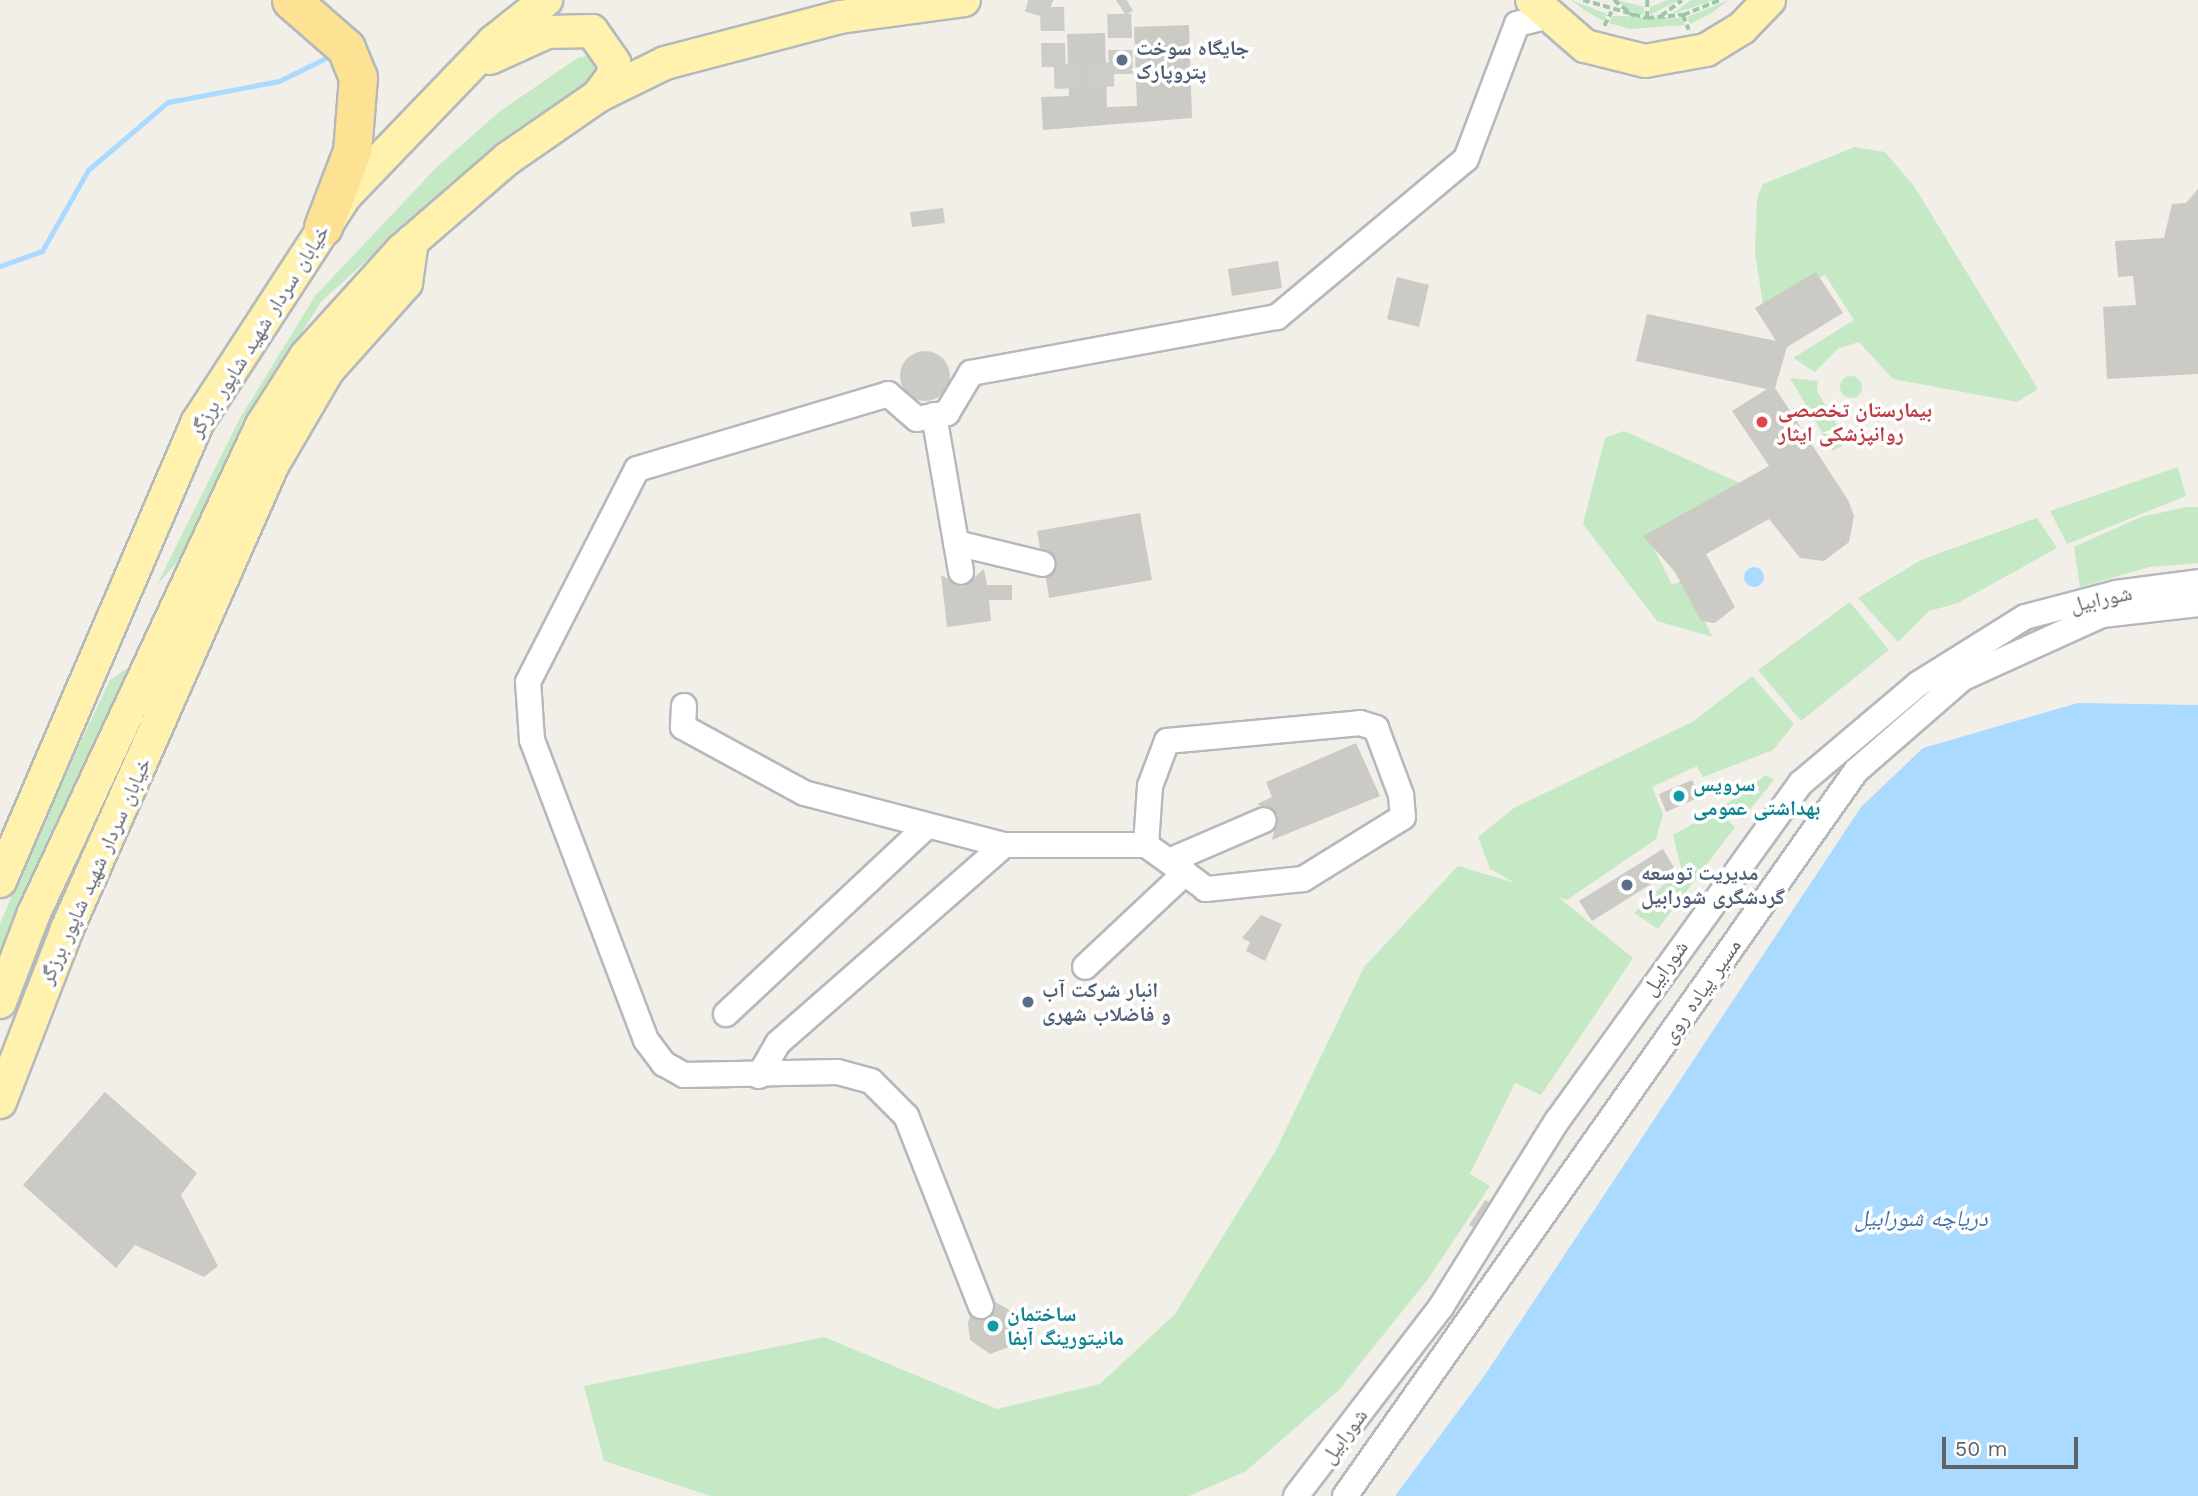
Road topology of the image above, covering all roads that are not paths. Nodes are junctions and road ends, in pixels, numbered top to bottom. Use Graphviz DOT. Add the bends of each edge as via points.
graph roads {
  1 [pos="291,0"];
  2 [pos="546,0"];
  3 [pos="964,0"];
  4 [pos="1769,0"];
  5 [pos="1539,9"];
  6 [pos="463,72"];
  7 [pos="598,96"];
  8 [pos="323,227"];
  9 [pos="412,241"];
  10 [pos="934,415"];
  11 [pos="956,542"];
  12 [pos="1043,564"];
  13 [pos="961,572"];
  14 [pos="2198,582"];
  15 [pos="2198,604"];
  16 [pos="684,706"];
  17 [pos="1264,821"];
  18 [pos="925,828"];
  19 [pos="1004,845"];
  20 [pos="1146,845"];
  21 [pos="1177,867"];
  22 [pos="0,881"];
  23 [pos="1085,967"];
  24 [pos="0,1002"];
  25 [pos="726,1014"];
  26 [pos="759,1076"];
  27 [pos="0,1102"];
  28 [pos="981,1306"];
  29 [pos="1296,1496"];
  30 [pos="1345,1496"];
  1 -- 8 [label="highway" via="346,48 358,77 352,151"];
  2 -- 6 [label="main road, خیابان سردار شهید شاپور برزگر"];
  3 -- 7 [label="main road, خیابان سردار شهید شاپور برزگر" via="743,38 665,63"];
  4 -- 5 [label="main road" via="1725,40 1666,60 1604,53"];
  5 -- 10 [label="street" via="1517,24 1466,159 1277,317 971,373 947,413"];
  6 -- 7 [label="main road" via="534,37 579,28 611,50 613,76"];
  6 -- 8 [label="main road, خیابان سردار شهید شاپور برزگر"];
  7 -- 9 [label="main road, خیابان سردار شهید شاپور برزگر" via="507,159"];
  8 -- 22 [label="main road, خیابان سردار شهید شاپور برزگر" via="197,423"];
  9 -- 24 [label="main road, خیابان سردار شهید شاپور برزگر" via="306,356 262,425 34,913"];
  9 -- 27 [label="main road, خیابان سردار شهید شاپور برزگر" via="405,283 328,370 273,464 67,929"];
  10 -- 11 [label="street"];
  10 -- 26 [label="street" via="917,419 888,394 638,469 528,682 531,740 646,1040 664,1064 684,1075"];
  11 -- 12 [label="street"];
  11 -- 13 [label="street"];
  14 -- 29 [label="street, شورابیل" via="2116,593 2025,617 1918,684 1801,783 1557,1121 1441,1307"];
  15 -- 30 [label="street, مسیر پیاده روی" via="2102,615 1964,678 1856,771"];
  16 -- 18 [label="street" via="682,727 804,793"];
  17 -- 21 [label="street"];
  18 -- 19 [label="street"];
  18 -- 25 [label="street"];
  19 -- 20 [label="street"];
  19 -- 26 [label="street" via="778,1043"];
  20 -- 21 [label="street"];
  20 -- 21 [label="street" via="1150,786 1167,741 1360,723 1376,728 1403,817 1303,880 1206,889"];
  21 -- 23 [label="street"];
  26 -- 28 [label="street" via="837,1072 871,1081 891,1100 906,1116"];
}
